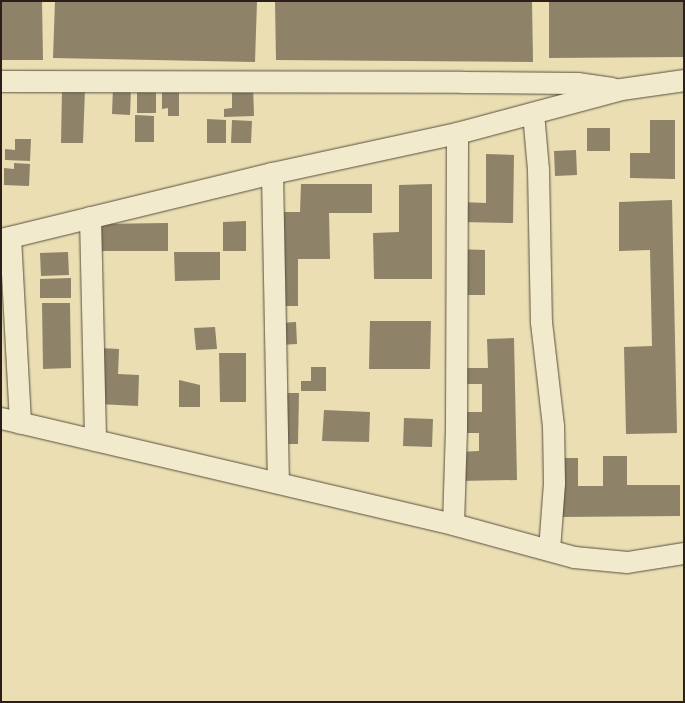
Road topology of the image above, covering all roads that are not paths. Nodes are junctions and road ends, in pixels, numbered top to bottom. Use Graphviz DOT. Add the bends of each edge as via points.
graph roads {
  1 [pos="684,80"];
  2 [pos="1,81"];
  3 [pos="621,89"];
  4 [pos="533,113"];
  5 [pos="458,133"];
  6 [pos="272,173"];
  7 [pos="90,217"];
  8 [pos="5,238"];
  9 [pos="10,420"];
  10 [pos="95,440"];
  11 [pos="278,482"];
  12 [pos="453,524"];
  13 [pos="549,549"];
  14 [pos="684,553"];
  1 -- 3 [label="street"];
  2 -- 3 [label="street" via="578,83"];
  3 -- 4 [label="street"];
  4 -- 5 [label="street"];
  4 -- 13 [label="street" via="538,169 541,322 552,424 554,483"];
  5 -- 6 [label="street"];
  5 -- 12 [label="street"];
  6 -- 7 [label="street"];
  6 -- 11 [label="street"];
  7 -- 8 [label="street"];
  7 -- 10 [label="street"];
  8 -- 9 [label="street"];
  9 -- 10 [label="street"];
  10 -- 11 [label="street"];
  11 -- 12 [label="street"];
  12 -- 13 [label="street"];
  13 -- 14 [label="street" via="574,557 626,562"];
}
